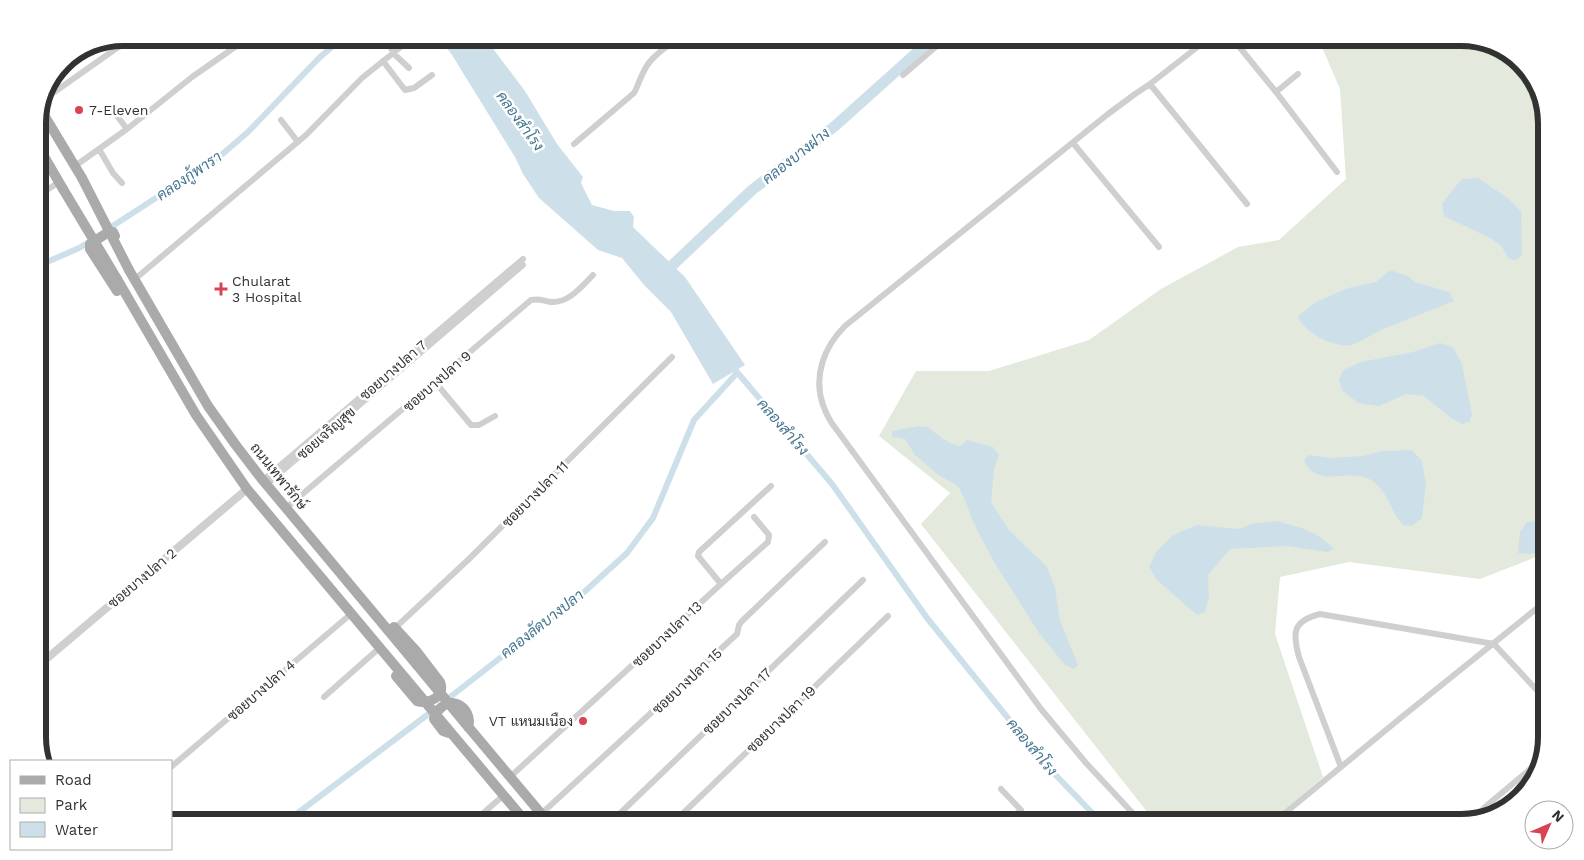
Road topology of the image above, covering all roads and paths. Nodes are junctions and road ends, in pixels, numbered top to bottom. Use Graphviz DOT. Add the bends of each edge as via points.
graph roads {
  1 [pos="237,46"];
  2 [pos="390,46"];
  3 [pos="402,46"];
  4 [pos="669,46"];
  5 [pos="937,46"];
  6 [pos="1199,46"];
  7 [pos="1239,46"];
  8 [pos="119,47"];
  9 [pos="393,53"];
  10 [pos="383,61"];
  11 [pos="409,68"];
  12 [pos="1298,74"];
  13 [pos="432,75"];
  14 [pos="903,75"];
  15 [pos="1150,84"];
  16 [pos="1276,92"];
  17 [pos="52,93"];
  18 [pos="111,108"];
  19 [pos="46,118"];
  20 [pos="282,120"];
  21 [pos="127,129"];
  22 [pos="298,142"];
  23 [pos="1073,143"];
  24 [pos="574,144"];
  25 [pos="99,149"];
  26 [pos="46,160"];
  27 [pos="75,166"];
  28 [pos="1336,172"];
  29 [pos="122,183"];
  30 [pos="61,186"];
  31 [pos="46,193"];
  32 [pos="1246,204"];
  33 [pos="1159,247"];
  34 [pos="523,262"];
  35 [pos="593,275"];
  36 [pos="132,276"];
  37 [pos="125,293"];
  38 [pos="672,357"];
  39 [pos="435,382"];
  40 [pos="495,416"];
  41 [pos="265,482"];
  42 [pos="771,486"];
  43 [pos="247,489"];
  44 [pos="286,508"];
  45 [pos="754,517"];
  46 [pos="825,542"];
  47 [pos="863,580"];
  48 [pos="721,584"];
  49 [pos="363,600"];
  50 [pos="1538,608"];
  51 [pos="353,614"];
  52 [pos="888,616"];
  53 [pos="395,628"];
  54 [pos="1494,644"];
  55 [pos="376,651"];
  56 [pos="46,659"];
  57 [pos="1538,691"];
  58 [pos="324,697"];
  59 [pos="466,725"];
  60 [pos="449,730"];
  61 [pos="172,766"];
  62 [pos="1341,767"];
  63 [pos="1531,768"];
  64 [pos="510,777"];
  65 [pos="1001,789"];
  66 [pos="504,795"];
  67 [pos="1483,810"];
  68 [pos="482,814"];
  69 [pos="519,814"];
  70 [pos="540,814"];
  71 [pos="619,814"];
  72 [pos="682,814"];
  73 [pos="1017,814"];
  74 [pos="1134,814"];
  75 [pos="1284,814"];
  1 -- 21 [label="street"];
  2 -- 9 [label="street"];
  3 -- 9 [label="street"];
  4 -- 24 [label="street" via="648,64 634,93"];
  5 -- 14 [label="street"];
  6 -- 15 [label="street"];
  7 -- 16 [label="street"];
  8 -- 17 [label="street"];
  9 -- 10 [label="street"];
  9 -- 11 [label="street"];
  10 -- 13 [label="street" via="405,90 414,88"];
  10 -- 22 [label="street"];
  12 -- 16 [label="street"];
  15 -- 23 [label="street"];
  15 -- 32 [label="street"];
  16 -- 28 [label="street"];
  18 -- 21 [label="street"];
  19 -- 27 [label="main road, ถนนเทพารักษ์"];
  20 -- 22 [label="street"];
  21 -- 25 [label="street"];
  22 -- 36 [label="street"];
  23 -- 33 [label="street"];
  23 -- 74 [label="street" via="836,334 820,366 819,383 822,404 831,422 993,645 1041,709"];
  25 -- 27 [label="street"];
  25 -- 29 [label="street"];
  26 -- 30 [label="main road"];
  27 -- 36 [label="main road, ถนนเทพารักษ์, bridge"];
  30 -- 31 [label="street"];
  30 -- 37 [label="main road, bridge"];
  34 -- 41 [label="street, ซอยบางปลา 7"];
  35 -- 39 [label="street, ซอยบางปลา 9" via="564,300 532,300"];
  36 -- 37 [label="main road" via="134,269 113,232 90,244 118,293 121,296"];
  36 -- 41 [label="main road, ถนนเทพารักษ์" via="208,406"];
  37 -- 43 [label="main road" via="196,415"];
  38 -- 53 [label="street, ซอยบางปลา 11"];
  39 -- 40 [label="street" via="471,425 479,425"];
  39 -- 44 [label="street, ซอยบางปลา 9"];
  41 -- 44 [label="main road, ถนนเทพารักษ์"];
  42 -- 48 [label="street" via="699,552 698,556"];
  43 -- 51 [label="main road"];
  43 -- 56 [label="street, ซอยบางปลา 2"];
  44 -- 49 [label="main road, ถนนเทพารักษ์"];
  45 -- 48 [label="street, ซอยบางปลา 13" via="769,535 768,542"];
  46 -- 70 [label="street, ซอยบางปลา 15" via="742,621 737,634"];
  47 -- 71 [label="street, ซอยบางปลา 17"];
  48 -- 64 [label="street, ซอยบางปลา 13"];
  49 -- 53 [label="main road"];
  49 -- 59 [label="main road, ถนนเทพารักษ์, bridge"];
  50 -- 54 [label="street"];
  51 -- 55 [label="main road"];
  51 -- 60 [label="main road, bridge"];
  51 -- 61 [label="street, ซอยบางปลา 4"];
  52 -- 72 [label="street, ซอยบางปลา 19"];
  53 -- 55 [label="main road" via="440,682 441,691 435,699 417,702"];
  54 -- 57 [label="street"];
  54 -- 62 [label="street"];
  54 -- 62 [label="street" via="1320,614 1306,618 1297,628 1294,640"];
  55 -- 58 [label="street"];
  59 -- 60 [label="main road" via="470,721 466,712 459,704 448,702 434,719 443,731"];
  59 -- 64 [label="main road, ถนนเทพารักษ์"];
  60 -- 66 [label="main road"];
  62 -- 75 [label="street"];
  63 -- 67 [label="street"];
  64 -- 70 [label="main road, ถนนเทพารักษ์"];
  65 -- 73 [label="street" via="1021,810"];
  66 -- 68 [label="street"];
  66 -- 69 [label="main road"];
}
